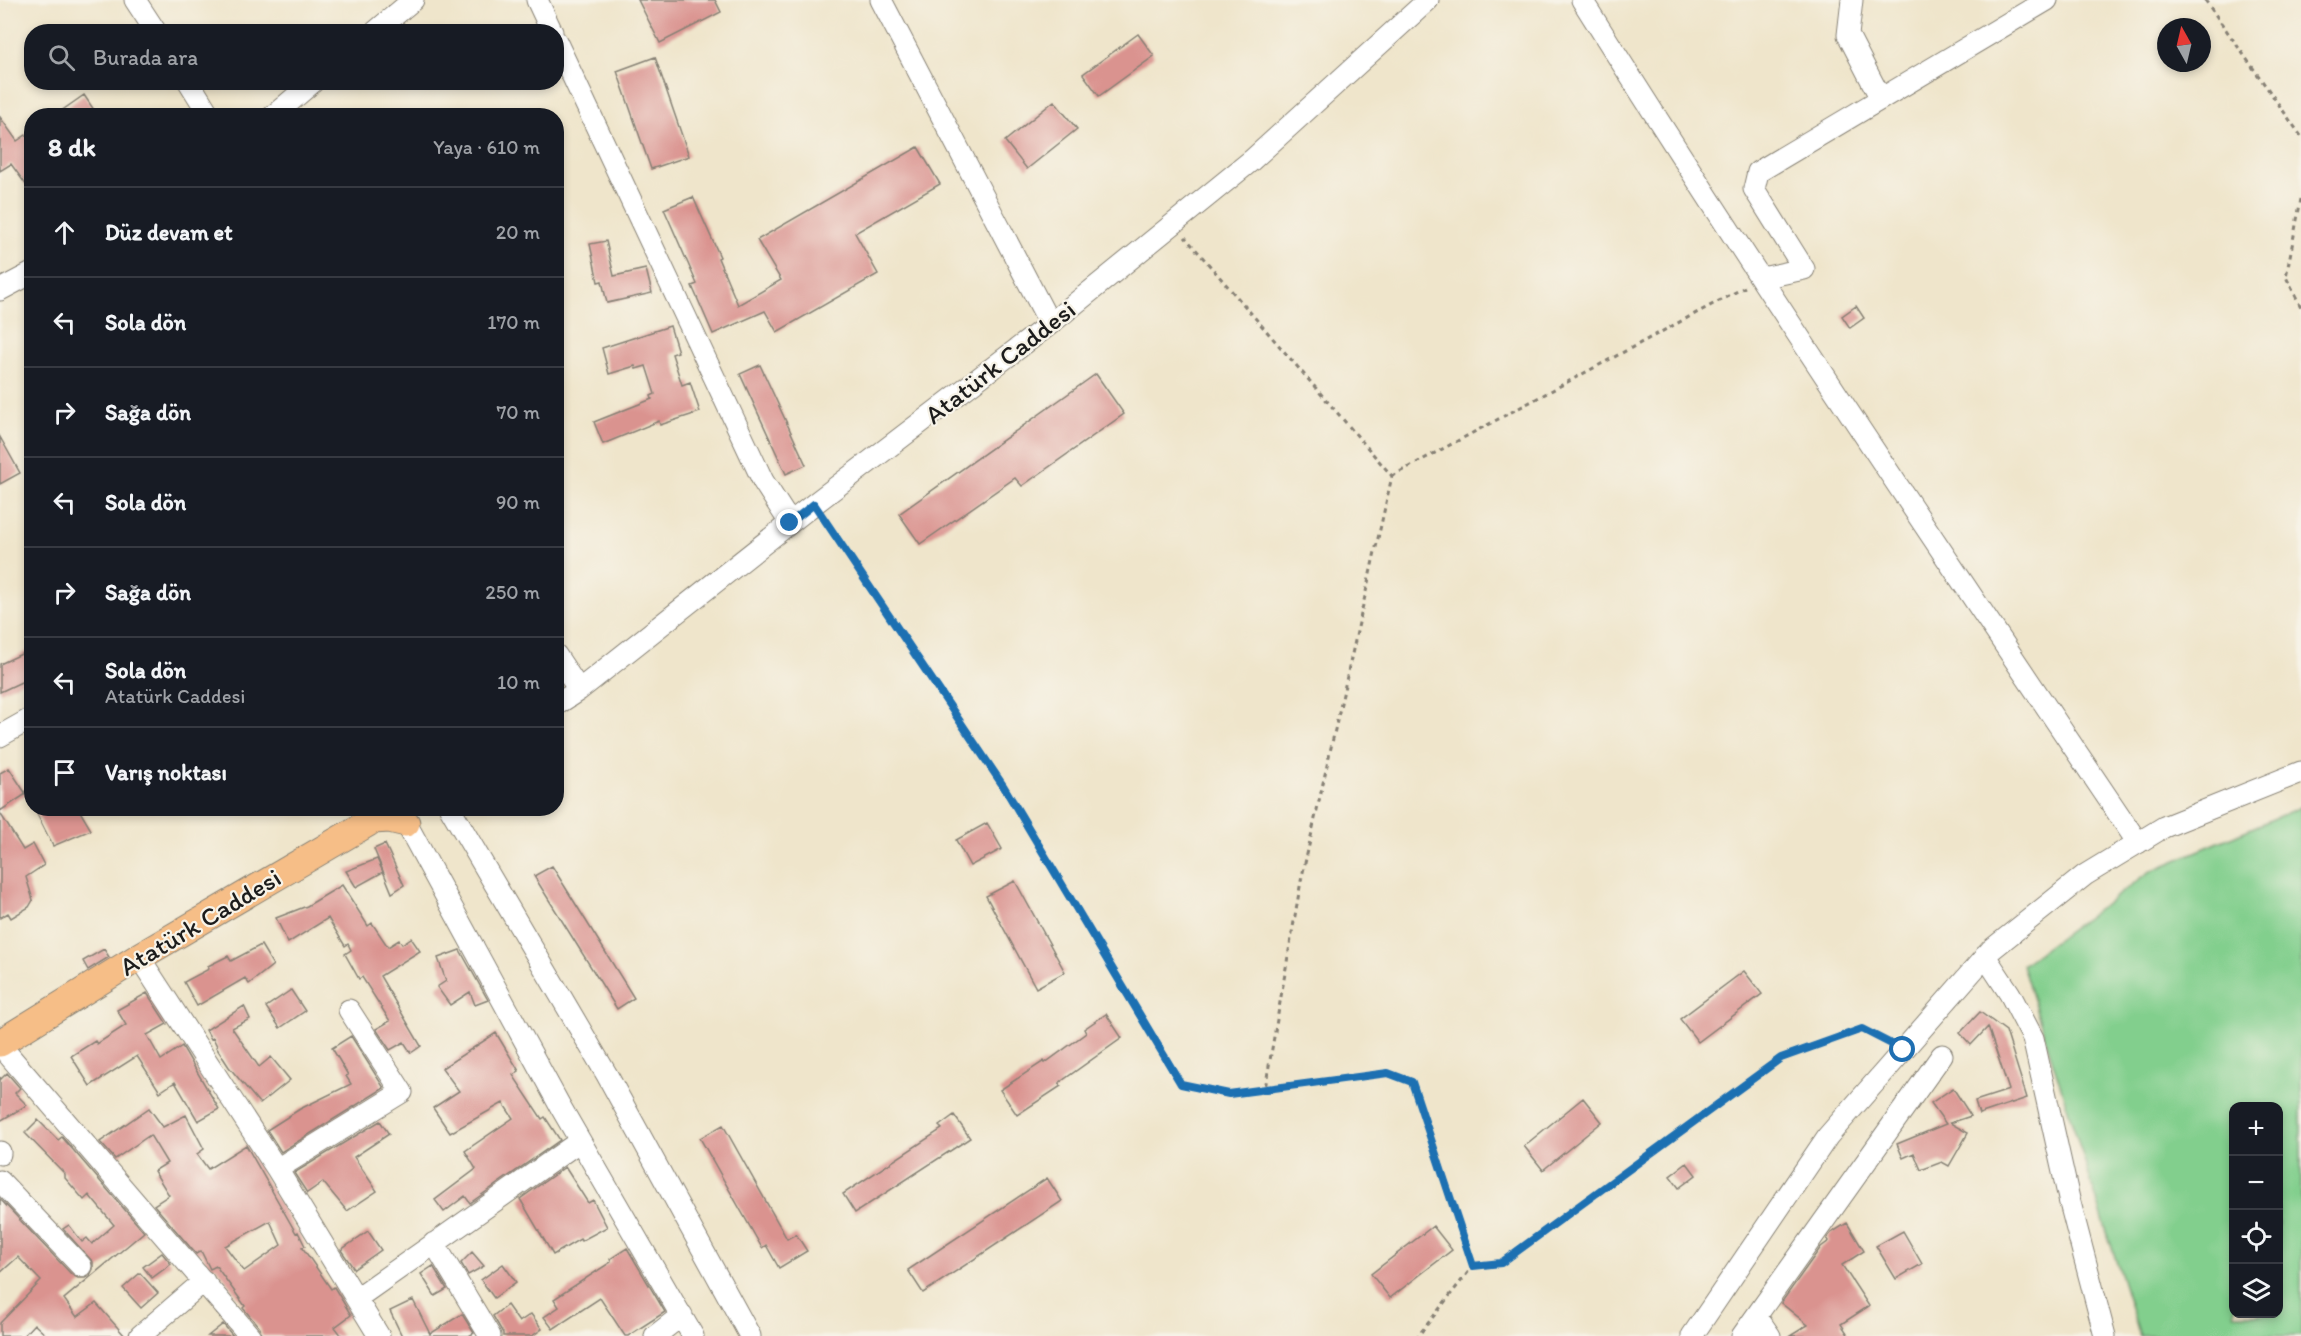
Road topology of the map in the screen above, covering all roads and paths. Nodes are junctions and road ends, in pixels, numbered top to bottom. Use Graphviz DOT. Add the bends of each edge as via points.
graph roads {
  1 [pos="135,0"];
  2 [pos="413,0"];
  3 [pos="537,0"];
  4 [pos="881,0"];
  5 [pos="1428,0"];
  6 [pos="1582,0"];
  7 [pos="1852,0"];
  8 [pos="2047,0"];
  9 [pos="2205,0"];
  10 [pos="151,24"];
  11 [pos="384,24"];
  12 [pos="548,24"];
  13 [pos="564,58"];
  14 [pos="194,90"];
  15 [pos="304,90"];
  16 [pos="1881,99"];
  17 [pos="205,108"];
  18 [pos="282,108"];
  19 [pos="2301,136"];
  20 [pos="2301,199"];
  21 [pos="1173,224"];
  22 [pos="24,277"];
  23 [pos="1762,278"];
  24 [pos="0,290"];
  25 [pos="2301,308"];
  26 [pos="1050,324"];
  27 [pos="1392,476"];
  28 [pos="814,504"];
  29 [pos="790,523"];
  30 [pos="564,667"];
  31 [pos="579,690"];
  32 [pos="564,700"];
  33 [pos="24,722"];
  34 [pos="0,736"];
  35 [pos="2301,772"];
  36 [pos="455,816"];
  37 [pos="406,823"];
  38 [pos="2138,843"];
  39 [pos="1985,956"];
  40 [pos="139,957"];
  41 [pos="349,1010"];
  42 [pos="0,1044"];
  43 [pos="1903,1050"];
  44 [pos="1942,1055"];
  45 [pos="1265,1089"];
  46 [pos="580,1141"];
  47 [pos="276,1169"];
  48 [pos="0,1182"];
  49 [pos="434,1243"];
  50 [pos="81,1266"];
  51 [pos="1473,1266"];
  52 [pos="204,1281"];
  53 [pos="357,1298"];
  54 [pos="682,1315"];
  55 [pos="1757,1317"];
  56 [pos="140,1336"];
  57 [pos="250,1336"];
  58 [pos="379,1336"];
  59 [pos="490,1336"];
  60 [pos="655,1336"];
  61 [pos="693,1336"];
  62 [pos="750,1336"];
  63 [pos="1418,1336"];
  64 [pos="1692,1336"];
  65 [pos="1742,1336"];
  66 [pos="1770,1336"];
  67 [pos="2105,1336"];
  1 -- 10 [label="street"];
  2 -- 11 [label="street"];
  3 -- 12 [label="street"];
  4 -- 26 [label="street"];
  5 -- 21 [label="street, Atatürk Caddesi" via="1252,160"];
  6 -- 23 [label="street"];
  7 -- 16 [label="street" via="1848,35"];
  8 -- 16 [label="street"];
  9 -- 19 [label="path"];
  13 -- 29 [label="street" via="763,482"];
  14 -- 17 [label="street"];
  15 -- 18 [label="street"];
  16 -- 23 [label="street" via="1758,172 1754,189 1804,269"];
  20 -- 25 [label="path" via="2286,277"];
  21 -- 26 [label="street, Atatürk Caddesi"];
  21 -- 27 [label="path"];
  22 -- 24 [label="street"];
  23 -- 27 [label="path"];
  23 -- 38 [label="street"];
  26 -- 28 [label="street, Atatürk Caddesi"];
  27 -- 45 [label="path" via="1301,880"];
  28 -- 29 [label="street, Atatürk Caddesi"];
  28 -- 45 [label="path" via="1004,787 1181,1084 1229,1094"];
  29 -- 31 [label="street, Atatürk Caddesi"];
  30 -- 31 [label="street"];
  31 -- 32 [label="street, Atatürk Caddesi"];
  33 -- 34 [label="street"];
  35 -- 38 [label="street" via="2195,813"];
  36 -- 62 [label="street" via="607,1075"];
  37 -- 40 [label="main road, Atatürk Caddesi" via="373,820"];
  37 -- 46 [label="street"];
  38 -- 39 [label="street" via="2085,875"];
  39 -- 43 [label="street"];
  39 -- 67 [label="street" via="2033,1038"];
  40 -- 42 [label="main road, Atatürk Caddesi"];
  40 -- 47 [label="street"];
  41 -- 47 [label="street" via="402,1092"];
  42 -- 52 [label="street"];
  43 -- 51 [label="path" via="1862,1029 1781,1058 1501,1263"];
  43 -- 64 [label="street" via="1828,1136"];
  44 -- 55 [label="street"];
  45 -- 51 [label="path" via="1388,1073 1412,1082"];
  46 -- 49 [label="street"];
  46 -- 54 [label="street"];
  47 -- 53 [label="street"];
  48 -- 50 [label="street"];
  49 -- 53 [label="street"];
  49 -- 59 [label="street"];
  51 -- 63 [label="path"];
  52 -- 56 [label="street"];
  52 -- 57 [label="street"];
  53 -- 58 [label="street"];
  54 -- 60 [label="street"];
  54 -- 61 [label="street"];
  55 -- 65 [label="street"];
  55 -- 66 [label="street"];
}
